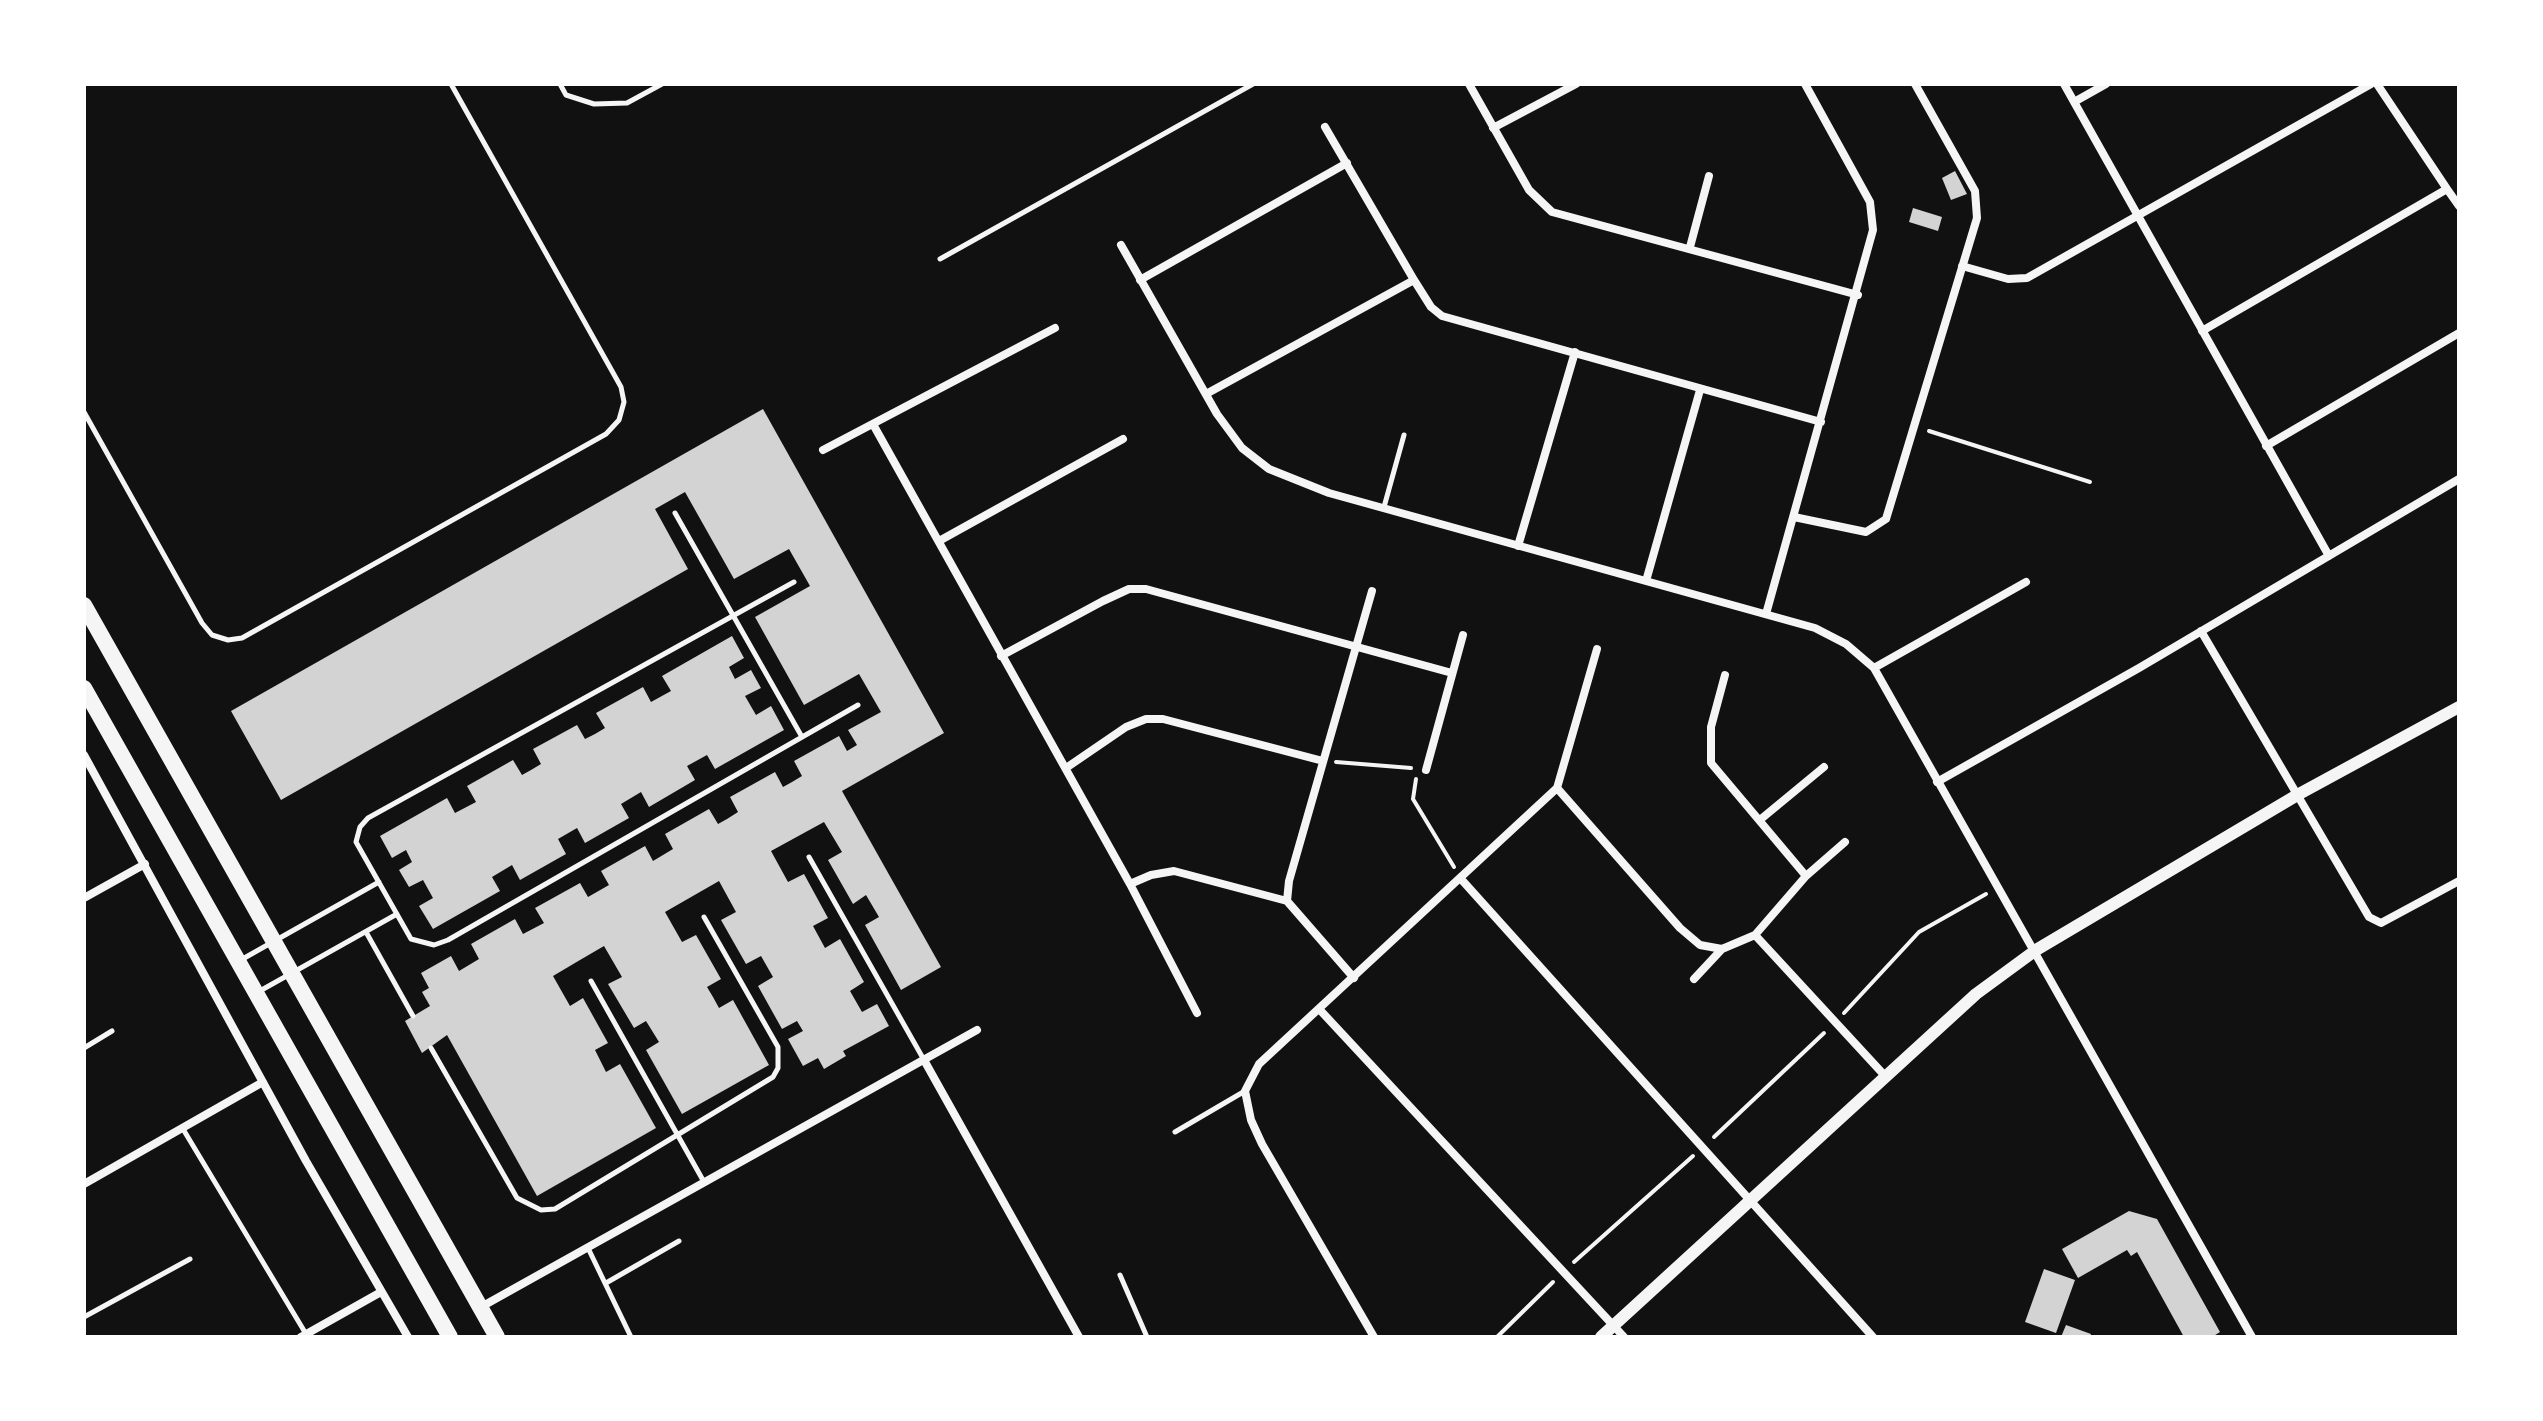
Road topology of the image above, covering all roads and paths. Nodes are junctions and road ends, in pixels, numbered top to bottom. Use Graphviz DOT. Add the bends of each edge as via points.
graph roads {
  1 [pos="451,84"];
  2 [pos="560,84"];
  3 [pos="662,84"];
  4 [pos="1253,84"];
  5 [pos="1469,84"];
  6 [pos="1576,84"];
  7 [pos="1805,84"];
  8 [pos="1915,84"];
  9 [pos="2064,84"];
  10 [pos="2106,84"];
  11 [pos="2371,84"];
  12 [pos="2377,84"];
  13 [pos="2074,102"];
  14 [pos="1325,127"];
  15 [pos="1493,128"];
  16 [pos="1347,163"];
  17 [pos="1709,176"];
  18 [pos="2447,189"];
  19 [pos="2459,206"];
  20 [pos="2137,215"];
  21 [pos="1121,245"];
  22 [pos="1690,247"];
  23 [pos="940,259"];
  24 [pos="1962,266"];
  25 [pos="1140,280"];
  26 [pos="1414,280"];
  27 [pos="1858,295"];
  28 [pos="1055,328"];
  29 [pos="2202,331"];
  30 [pos="2459,333"];
  31 [pos="1575,352"];
  32 [pos="1700,390"];
  33 [pos="1206,394"];
  34 [pos="84,412"];
  35 [pos="1821,422"];
  36 [pos="874,426"];
  37 [pos="1915,426"];
  38 [pos="1404,435"];
  39 [pos="1123,439"];
  40 [pos="2266,446"];
  41 [pos="823,450"];
  42 [pos="2459,479"];
  43 [pos="2090,482"];
  44 [pos="1383,508"];
  45 [pos="675,513"];
  46 [pos="1794,517"];
  47 [pos="939,541"];
  48 [pos="1518,546"];
  49 [pos="2329,556"];
  50 [pos="1646,581"];
  51 [pos="794,582"];
  52 [pos="2026,582"];
  53 [pos="1372,591"];
  54 [pos="84,605"];
  55 [pos="1766,614"];
  56 [pos="734,616"];
  57 [pos="2201,631"];
  58 [pos="1463,635"];
  59 [pos="1354,647"];
  60 [pos="1597,649"];
  61 [pos="1001,656"];
  62 [pos="1874,668"];
  63 [pos="1452,673"];
  64 [pos="1725,675"];
  65 [pos="84,688"];
  66 [pos="858,705"];
  67 [pos="2459,707"];
  68 [pos="802,737"];
  69 [pos="84,755"];
  70 [pos="1323,761"];
  71 [pos="1824,767"];
  72 [pos="1066,768"];
  73 [pos="1426,770"];
  74 [pos="1937,782"];
  75 [pos="1557,788"];
  76 [pos="2299,794"];
  77 [pos="1761,819"];
  78 [pos="1845,842"];
  79 [pos="809,857"];
  80 [pos="145,864"];
  81 [pos="1806,876"];
  82 [pos="1461,879"];
  83 [pos="2459,881"];
  84 [pos="379,882"];
  85 [pos="1130,884"];
  86 [pos="1999,887"];
  87 [pos="84,898"];
  88 [pos="1287,901"];
  89 [pos="397,914"];
  90 [pos="704,917"];
  91 [pos="366,932"];
  92 [pos="1755,935"];
  93 [pos="274,941"];
  94 [pos="1722,949"];
  95 [pos="2036,950"];
  96 [pos="239,961"];
  97 [pos="292,973"];
  98 [pos="1354,978"];
  99 [pos="1694,979"];
  100 [pos="591,981"];
  101 [pos="257,993"];
  102 [pos="1320,1010"];
  103 [pos="1197,1013"];
  104 [pos="413,1016"];
  105 [pos="1835,1022"];
  106 [pos="977,1030"];
  107 [pos="112,1031"];
  108 [pos="84,1048"];
  109 [pos="431,1048"];
  110 [pos="924,1060"];
  111 [pos="1886,1077"];
  112 [pos="263,1082"];
  113 [pos="1245,1091"];
  114 [pos="183,1128"];
  115 [pos="1175,1132"];
  116 [pos="676,1134"];
  117 [pos="1703,1147"];
  118 [pos="705,1182"];
  119 [pos="84,1184"];
  120 [pos="1751,1200"];
  121 [pos="679,1241"];
  122 [pos="588,1247"];
  123 [pos="190,1259"];
  124 [pos="1563,1272"];
  125 [pos="1120,1275"];
  126 [pos="606,1283"];
  127 [pos="381,1292"];
  128 [pos="480,1308"];
  129 [pos="84,1317"];
  130 [pos="1613,1325"];
  131 [pos="304,1335"];
  132 [pos="408,1337"];
  133 [pos="450,1337"];
  134 [pos="497,1337"];
  135 [pos="631,1337"];
  136 [pos="1079,1337"];
  137 [pos="1147,1337"];
  138 [pos="1374,1337"];
  139 [pos="1497,1337"];
  140 [pos="1601,1337"];
  141 [pos="1624,1337"];
  142 [pos="1873,1337"];
  143 [pos="2252,1337"];
  1 -- 34 [label="lane" via="621,387 622,411 606,434 242,638 228,640 212,635 202,623"];
  2 -- 3 [label="lane" via="566,95 616,104"];
  4 -- 23 [label="lane"];
  5 -- 15 [label="street"];
  6 -- 15 [label="street"];
  7 -- 27 [label="street" via="1870,202 1873,230"];
  8 -- 24 [label="street" via="1975,191 1977,218"];
  9 -- 13 [label="street"];
  10 -- 13 [label="street"];
  11 -- 20 [label="street"];
  12 -- 18 [label="street"];
  13 -- 20 [label="street"];
  14 -- 16 [label="street"];
  15 -- 22 [label="street" via="1529,190 1552,212"];
  16 -- 25 [label="street"];
  16 -- 26 [label="street"];
  17 -- 22 [label="street"];
  18 -- 19 [label="street"];
  18 -- 29 [label="street"];
  20 -- 24 [label="street" via="2027,278 2008,279"];
  20 -- 29 [label="street"];
  21 -- 25 [label="street"];
  22 -- 27 [label="street"];
  24 -- 37 [label="street"];
  25 -- 33 [label="street"];
  26 -- 31 [label="street" via="1442,316"];
  26 -- 33 [label="street"];
  27 -- 35 [label="street"];
  28 -- 36 [label="street"];
  29 -- 40 [label="street"];
  30 -- 40 [label="street"];
  31 -- 32 [label="street"];
  31 -- 48 [label="street"];
  32 -- 35 [label="street"];
  32 -- 50 [label="street"];
  33 -- 44 [label="street" via="1242,448 1269,469"];
  35 -- 46 [label="street"];
  36 -- 41 [label="street"];
  36 -- 47 [label="street"];
  37 -- 43 [label="path"];
  37 -- 46 [label="street" via="1894,500 1876,528 1856,531"];
  38 -- 44 [label="lane"];
  39 -- 47 [label="street"];
  40 -- 49 [label="street"];
  42 -- 49 [label="street"];
  44 -- 48 [label="street"];
  45 -- 56 [label="lane"];
  46 -- 55 [label="street"];
  47 -- 61 [label="street"];
  48 -- 50 [label="street"];
  49 -- 57 [label="street"];
  50 -- 55 [label="street"];
  51 -- 56 [label="lane"];
  52 -- 62 [label="street"];
  53 -- 59 [label="street"];
  54 -- 93 [label="main road"];
  55 -- 62 [label="street" via="1829,634"];
  56 -- 68 [label="lane"];
  56 -- 84 [label="lane" via="368,818 356,842"];
  57 -- 74 [label="street"];
  57 -- 76 [label="street"];
  58 -- 63 [label="street"];
  59 -- 61 [label="street" via="1146,589 1129,589"];
  59 -- 63 [label="street"];
  59 -- 70 [label="street"];
  60 -- 75 [label="street"];
  61 -- 72 [label="street"];
  62 -- 74 [label="street"];
  63 -- 73 [label="street"];
  64 -- 77 [label="street" via="1711,727 1711,763"];
  65 -- 96 [label="main road"];
  66 -- 68 [label="lane"];
  67 -- 76 [label="street"];
  68 -- 89 [label="lane" via="448,940 434,945 411,939"];
  69 -- 80 [label="street"];
  70 -- 72 [label="street" via="1146,719"];
  70 -- 82 [label="path" via="1417,768 1413,799"];
  70 -- 88 [label="street"];
  71 -- 77 [label="street"];
  72 -- 85 [label="street"];
  74 -- 86 [label="street"];
  75 -- 82 [label="street"];
  75 -- 94 [label="street" via="1680,928 1700,945"];
  76 -- 83 [label="street" via="2377,923"];
  76 -- 95 [label="street"];
  77 -- 81 [label="street"];
  78 -- 81 [label="street"];
  79 -- 110 [label="lane"];
  80 -- 87 [label="street"];
  80 -- 112 [label="street"];
  81 -- 92 [label="street"];
  82 -- 98 [label="street"];
  82 -- 117 [label="street"];
  84 -- 89 [label="lane"];
  84 -- 93 [label="lane"];
  85 -- 88 [label="street" via="1174,871"];
  85 -- 103 [label="street"];
  86 -- 95 [label="street"];
  86 -- 105 [label="path" via="1919,932"];
  88 -- 98 [label="street"];
  89 -- 91 [label="lane"];
  90 -- 116 [label="lane" via="778,1047 778,1068 773,1077"];
  91 -- 97 [label="lane"];
  91 -- 104 [label="lane"];
  92 -- 94 [label="street"];
  92 -- 105 [label="street"];
  93 -- 96 [label="lane"];
  93 -- 97 [label="main road"];
  94 -- 99 [label="street"];
  95 -- 111 [label="street" via="1976,994"];
  95 -- 143 [label="street"];
  96 -- 101 [label="main road"];
  97 -- 101 [label="lane"];
  97 -- 128 [label="main road"];
  98 -- 102 [label="street"];
  100 -- 116 [label="lane"];
  101 -- 133 [label="main road"];
  102 -- 113 [label="street" via="1259,1064"];
  102 -- 124 [label="street"];
  105 -- 111 [label="street"];
  105 -- 117 [label="path"];
  106 -- 110 [label="street"];
  107 -- 108 [label="lane"];
  109 -- 116 [label="lane" via="517,1198 541,1210 555,1209"];
  110 -- 118 [label="street"];
  110 -- 136 [label="street"];
  111 -- 120 [label="street"];
  112 -- 114 [label="street"];
  112 -- 127 [label="street"];
  113 -- 115 [label="lane"];
  113 -- 138 [label="street" via="1262,1144"];
  114 -- 119 [label="street"];
  114 -- 131 [label="lane"];
  116 -- 118 [label="lane"];
  117 -- 120 [label="street"];
  117 -- 124 [label="path"];
  118 -- 122 [label="street"];
  120 -- 130 [label="street"];
  120 -- 142 [label="street"];
  121 -- 126 [label="lane"];
  122 -- 126 [label="lane"];
  122 -- 128 [label="street"];
  123 -- 129 [label="lane"];
  124 -- 130 [label="street"];
  124 -- 139 [label="path"];
  125 -- 137 [label="lane"];
  126 -- 135 [label="lane"];
  127 -- 131 [label="street"];
  127 -- 132 [label="street"];
  128 -- 134 [label="main road"];
  130 -- 140 [label="street"];
  130 -- 141 [label="street"];
}
